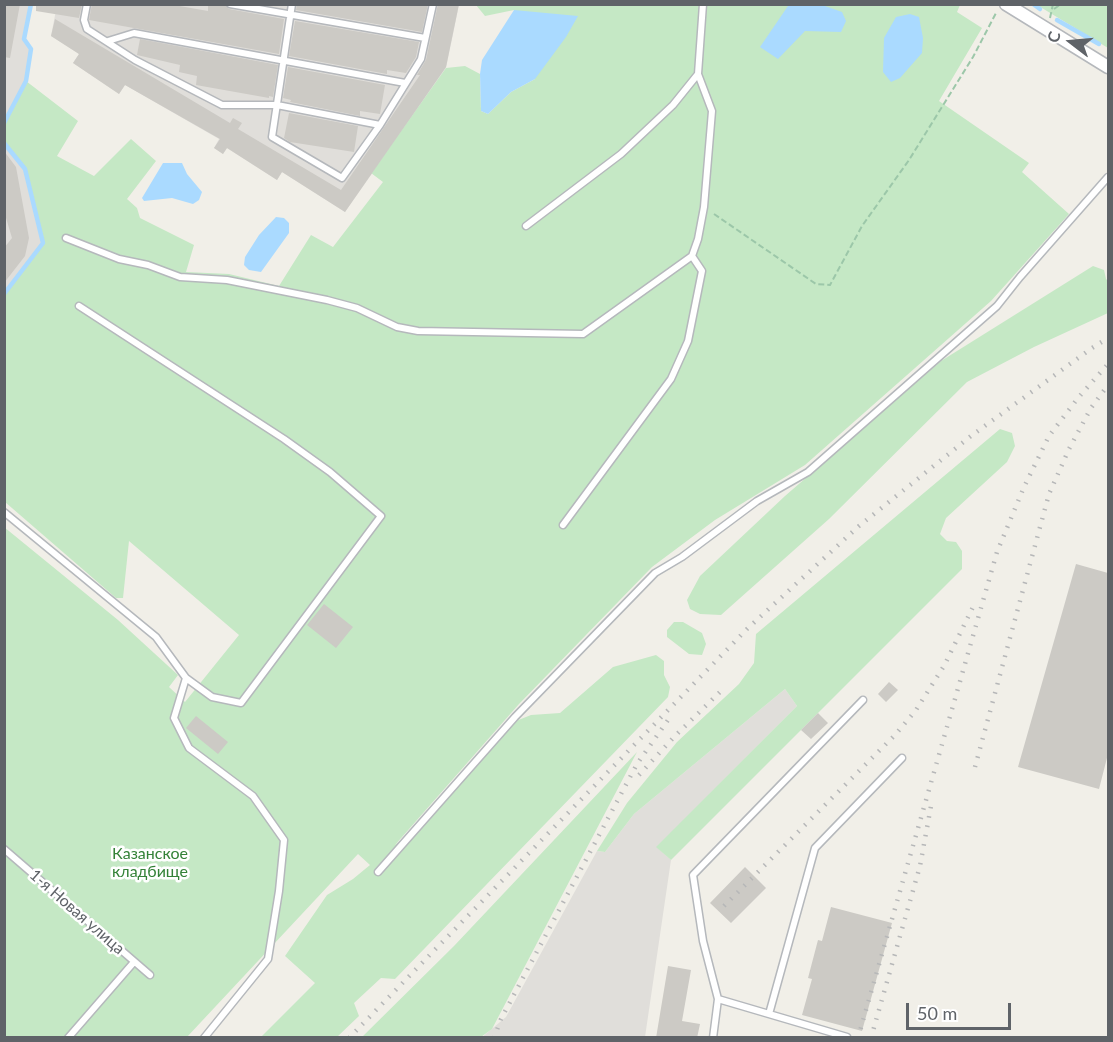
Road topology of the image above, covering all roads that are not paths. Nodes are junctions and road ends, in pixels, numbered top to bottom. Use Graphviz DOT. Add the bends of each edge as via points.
graph roads {
  1 [pos="87,4"];
  2 [pos="231,4"];
  3 [pos="292,4"];
  4 [pos="433,4"];
  5 [pos="703,4"];
  6 [pos="1006,4"];
  7 [pos="291,14"];
  8 [pos="425,38"];
  9 [pos="108,41"];
  10 [pos="283,60"];
  11 [pos="1108,67"];
  12 [pos="698,74"];
  13 [pos="405,83"];
  14 [pos="277,105"];
  15 [pos="380,125"];
  16 [pos="1108,177"];
  17 [pos="526,226"];
  18 [pos="66,238"];
  19 [pos="692,256"];
  20 [pos="79,306"];
  21 [pos="4,512"];
  22 [pos="563,525"];
  23 [pos="186,678"];
  24 [pos="863,700"];
  25 [pos="902,758"];
  26 [pos="4,849"];
  27 [pos="378,872"];
  28 [pos="134,962"];
  29 [pos="150,975"];
  30 [pos="718,999"];
  31 [pos="769,1014"];
  32 [pos="847,1037"];
  33 [pos="68,1038"];
  34 [pos="204,1038"];
  35 [pos="713,1038"];
  1 -- 9 [label="lane" via="87,29"];
  2 -- 7 [label="lane"];
  3 -- 7 [label="lane"];
  4 -- 8 [label="lane"];
  5 -- 12 [label="lane"];
  6 -- 11 [label="street"];
  7 -- 8 [label="lane"];
  7 -- 10 [label="lane"];
  8 -- 13 [label="lane" via="421,60"];
  9 -- 10 [label="lane" via="134,33"];
  9 -- 14 [label="lane" via="135,60 222,105"];
  10 -- 13 [label="lane"];
  10 -- 14 [label="lane"];
  12 -- 17 [label="lane" via="673,105 621,154"];
  12 -- 19 [label="lane" via="712,111 704,207"];
  13 -- 15 [label="lane"];
  14 -- 15 [label="lane"];
  14 -- 15 [label="lane" via="272,137 342,178"];
  16 -- 27 [label="lane" via="997,306 808,472 758,501 682,558 655,573 515,717"];
  18 -- 19 [label="lane" via="180,277 227,280 327,300 418,332 583,334"];
  19 -- 22 [label="lane" via="702,271 688,341 671,379"];
  20 -- 23 [label="lane" via="284,439 381,516 241,703 212,697"];
  21 -- 23 [label="lane" via="156,638"];
  23 -- 34 [label="lane" via="174,718 189,747 253,796 284,840 268,958"];
  24 -- 30 [label="lane" via="693,875"];
  25 -- 31 [label="lane" via="815,848"];
  26 -- 28 [label="lane, 1-я Новая улица"];
  28 -- 29 [label="lane, 1-я Новая улица"];
  28 -- 33 [label="lane"];
  30 -- 31 [label="lane"];
  30 -- 35 [label="lane"];
  31 -- 32 [label="lane"];
}
